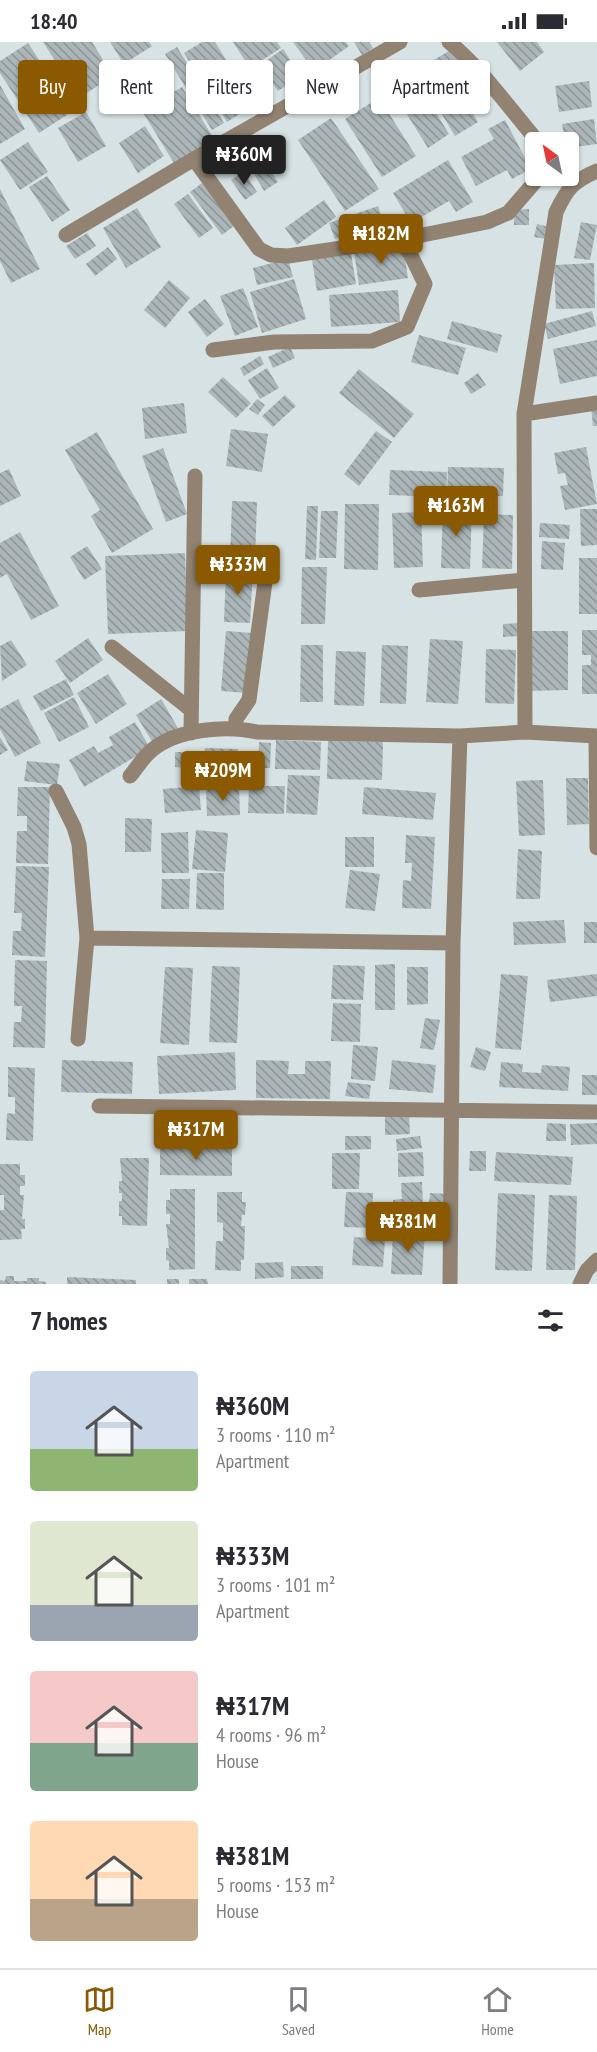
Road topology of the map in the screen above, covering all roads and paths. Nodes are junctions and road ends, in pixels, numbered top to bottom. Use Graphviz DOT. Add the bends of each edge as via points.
graph roads {
  1 [pos="400,42"];
  2 [pos="449,42"];
  3 [pos="530,132"];
  4 [pos="194,159"];
  5 [pos="597,171"];
  6 [pos="531,186"];
  7 [pos="66,235"];
  8 [pos="403,239"];
  9 [pos="213,350"];
  10 [pos="597,403"];
  11 [pos="524,414"];
  12 [pos="195,476"];
  13 [pos="268,560"];
  14 [pos="524,580"];
  15 [pos="419,590"];
  16 [pos="112,647"];
  17 [pos="191,710"];
  18 [pos="236,727"];
  19 [pos="525,732"];
  20 [pos="191,734"];
  21 [pos="460,736"];
  22 [pos="597,736"];
  23 [pos="130,776"];
  24 [pos="56,791"];
  25 [pos="597,848"];
  26 [pos="87,938"];
  27 [pos="453,943"];
  28 [pos="78,1040"];
  29 [pos="99,1106"];
  30 [pos="452,1111"];
  31 [pos="597,1112"];
  32 [pos="597,1260"];
  33 [pos="450,1284"];
  34 [pos="580,1284"];
  1 -- 4 [label="street"];
  2 -- 3 [label="street"];
  4 -- 7 [label="street"];
  4 -- 8 [label="street" via="259,249 271,255 288,256"];
  5 -- 11 [label="street" via="580,178 566,192 556,212"];
  6 -- 8 [label="street" via="508,213 487,222"];
  8 -- 9 [label="street" via="425,284 406,327 372,341 274,342"];
  10 -- 11 [label="street"];
  11 -- 14 [label="street"];
  12 -- 17 [label="street"];
  13 -- 18 [label="street" via="249,700 236,719"];
  14 -- 15 [label="street"];
  14 -- 19 [label="street"];
  16 -- 17 [label="street"];
  17 -- 20 [label="street"];
  18 -- 20 [label="street"];
  18 -- 21 [label="street" via="257,732"];
  19 -- 21 [label="street"];
  19 -- 22 [label="street"];
  20 -- 23 [label="street" via="151,750"];
  21 -- 27 [label="street"];
  22 -- 25 [label="street"];
  24 -- 26 [label="street" via="79,844"];
  26 -- 27 [label="street"];
  26 -- 28 [label="street"];
  27 -- 30 [label="street"];
  29 -- 30 [label="street"];
  30 -- 31 [label="street"];
  30 -- 33 [label="street"];
  32 -- 34 [label="street"];
}
